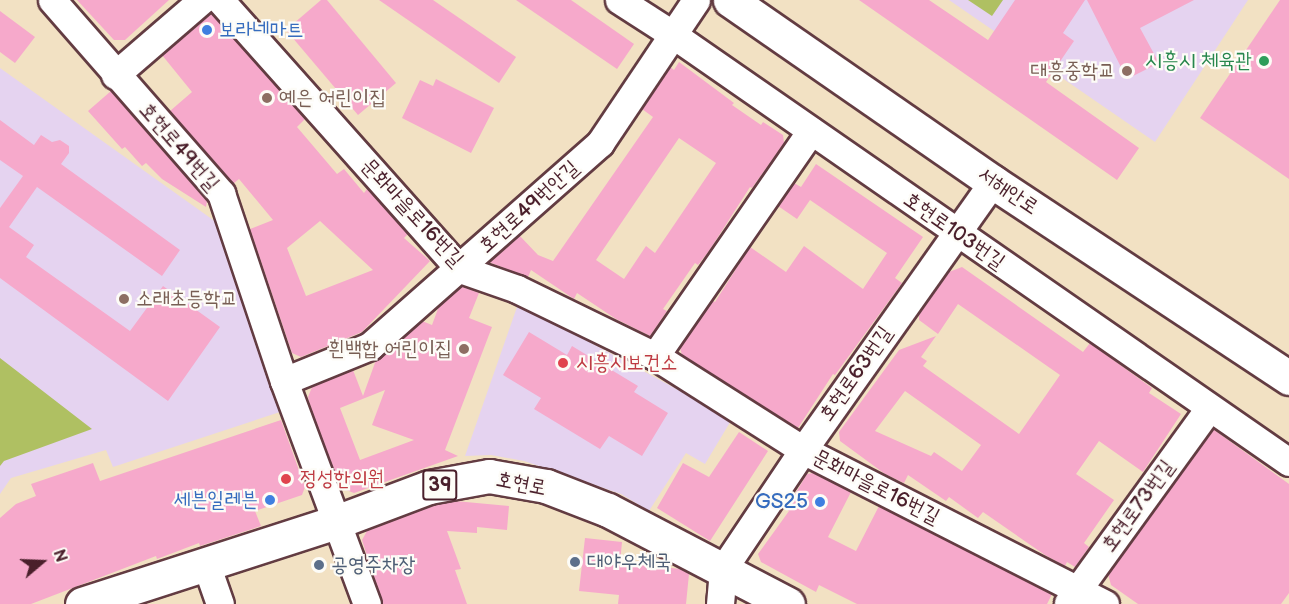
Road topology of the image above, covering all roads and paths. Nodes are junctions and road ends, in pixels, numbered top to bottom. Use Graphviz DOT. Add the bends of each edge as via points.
graph roads {
  1 [pos="51,0"];
  2 [pos="202,0"];
  3 [pos="220,0"];
  4 [pos="619,0"];
  5 [pos="696,0"];
  6 [pos="730,0"];
  7 [pos="672,34"];
  8 [pos="115,75"];
  9 [pos="812,131"];
  10 [pos="993,182"];
  11 [pos="957,232"];
  12 [pos="460,269"];
  13 [pos="655,356"];
  14 [pos="1289,378"];
  15 [pos="284,381"];
  16 [pos="1209,408"];
  17 [pos="803,450"];
  18 [pos="1289,462"];
  19 [pos="336,522"];
  20 [pos="206,564"];
  21 [pos="723,569"];
  22 [pos="1072,597"];
  23 [pos="82,604"];
  24 [pos="220,604"];
  25 [pos="367,604"];
  26 [pos="720,604"];
  27 [pos="788,604"];
  28 [pos="1106,604"];
  1 -- 8 [label="street, 호현로49번길"];
  2 -- 8 [label="street"];
  3 -- 12 [label="street, 문화마을로16번길"];
  4 -- 7 [label="street, 호현로103번길"];
  5 -- 7 [label="street, 호현로49번안길"];
  6 -- 10 [label="main road, 서해안로"];
  7 -- 9 [label="street, 호현로103번길"];
  7 -- 12 [label="street, 호현로49번안길" via="600,143"];
  8 -- 15 [label="street, 호현로49번길" via="221,193"];
  9 -- 11 [label="street, 호현로103번길"];
  9 -- 13 [label="street"];
  10 -- 11 [label="street, 호현로63번길"];
  10 -- 14 [label="main road, 서해안로"];
  11 -- 16 [label="street, 호현로103번길"];
  11 -- 17 [label="street, 호현로63번길"];
  12 -- 13 [label="street, 문화마을로16번길" via="517,289"];
  12 -- 15 [label="street, 호현로49번안길" via="370,346"];
  13 -- 17 [label="street, 문화마을로16번길"];
  15 -- 19 [label="street, 호현로49번길"];
  16 -- 18 [label="street, 호현로103번길"];
  16 -- 22 [label="street, 호현로73번길"];
  17 -- 21 [label="street, 호현로63번길"];
  17 -- 22 [label="street, 문화마을로16번길"];
  19 -- 20 [label="main road, 호현로 / 39"];
  19 -- 21 [label="main road, 호현로 / 39" via="429,487 489,476 546,486 608,510"];
  19 -- 25 [label="street, 호현로49번길"];
  20 -- 23 [label="main road, 호현로 / 39"];
  20 -- 24 [label="street"];
  21 -- 26 [label="street"];
  21 -- 27 [label="main road, 호현로 / 39"];
  22 -- 28 [label="street, 문화마을로16번길"];
}
